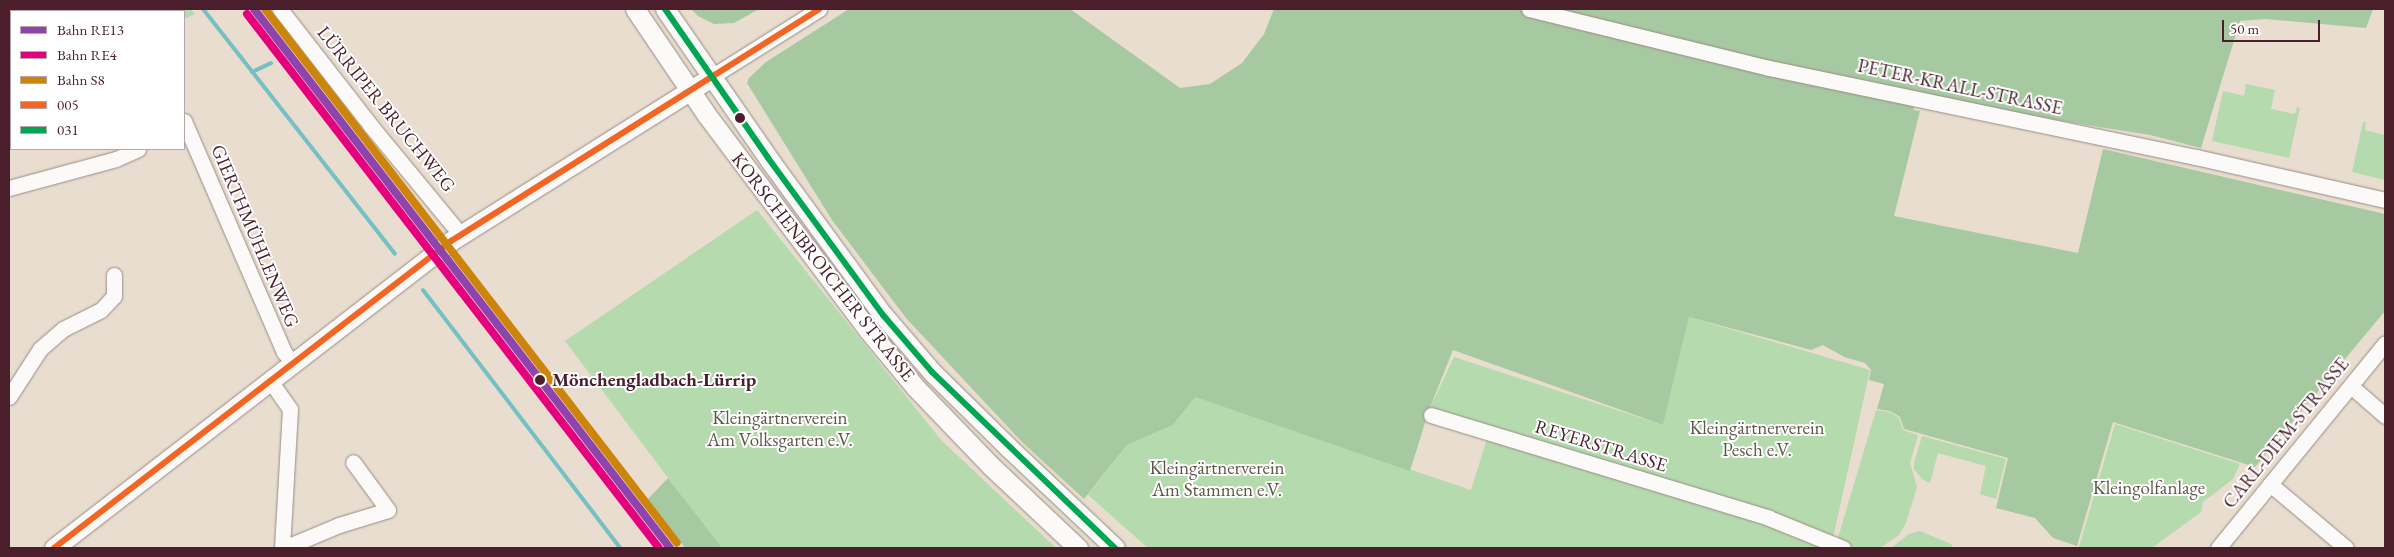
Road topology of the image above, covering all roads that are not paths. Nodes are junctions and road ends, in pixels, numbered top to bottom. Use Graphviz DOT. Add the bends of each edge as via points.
graph roads {
  1 [pos="280,9"];
  2 [pos="635,9"];
  3 [pos="665,9"];
  4 [pos="819,9"];
  5 [pos="1529,9"];
  6 [pos="711,77"];
  7 [pos="690,90"];
  8 [pos="185,125"];
  9 [pos="136,150"];
  10 [pos="9,188"];
  11 [pos="2385,200"];
  12 [pos="462,235"];
  13 [pos="114,275"];
  14 [pos="2385,343"];
  15 [pos="293,364"];
  16 [pos="271,382"];
  17 [pos="2351,386"];
  18 [pos="9,397"];
  19 [pos="1432,415"];
  20 [pos="2385,416"];
  21 [pos="353,462"];
  22 [pos="2270,484"];
  23 [pos="54,548"];
  24 [pos="283,548"];
  25 [pos="1078,548"];
  26 [pos="1115,548"];
  27 [pos="1844,548"];
  28 [pos="2218,548"];
  29 [pos="2346,548"];
  1 -- 12 [label="street, LÜRRIPER BRUCHWEG" via="371,126"];
  2 -- 7 [label="main road, KORSCHENBROICHER STRASSE"];
  3 -- 6 [label="main road, KORSCHENBROICHER STRASSE"];
  4 -- 6 [label="street"];
  5 -- 11 [label="street, PETER-KRALL-STRASSE" via="1768,68"];
  6 -- 7 [label="main road"];
  6 -- 26 [label="main road, KORSCHENBROICHER STRASSE" via="883,315 932,372"];
  7 -- 12 [label="main road"];
  7 -- 25 [label="main road, KORSCHENBROICHER STRASSE" via="868,330 910,380 991,466"];
  8 -- 15 [label="street, GIERTHMÜHLENWEG" via="284,352"];
  9 -- 10 [label="street" via="116,159"];
  12 -- 15 [label="main road"];
  13 -- 18 [label="street" via="114,296 100,310 63,329 40,349"];
  14 -- 17 [label="street, CARL-DIEM-STRASSE"];
  15 -- 16 [label="main road"];
  16 -- 23 [label="main road"];
  16 -- 24 [label="street" via="290,410"];
  17 -- 20 [label="street"];
  17 -- 22 [label="street, CARL-DIEM-STRASSE"];
  19 -- 27 [label="street, REYERSTRASSE" via="1769,518"];
  21 -- 24 [label="street" via="388,510 339,525"];
  22 -- 28 [label="street, CARL-DIEM-STRASSE"];
  22 -- 29 [label="street"];
}
